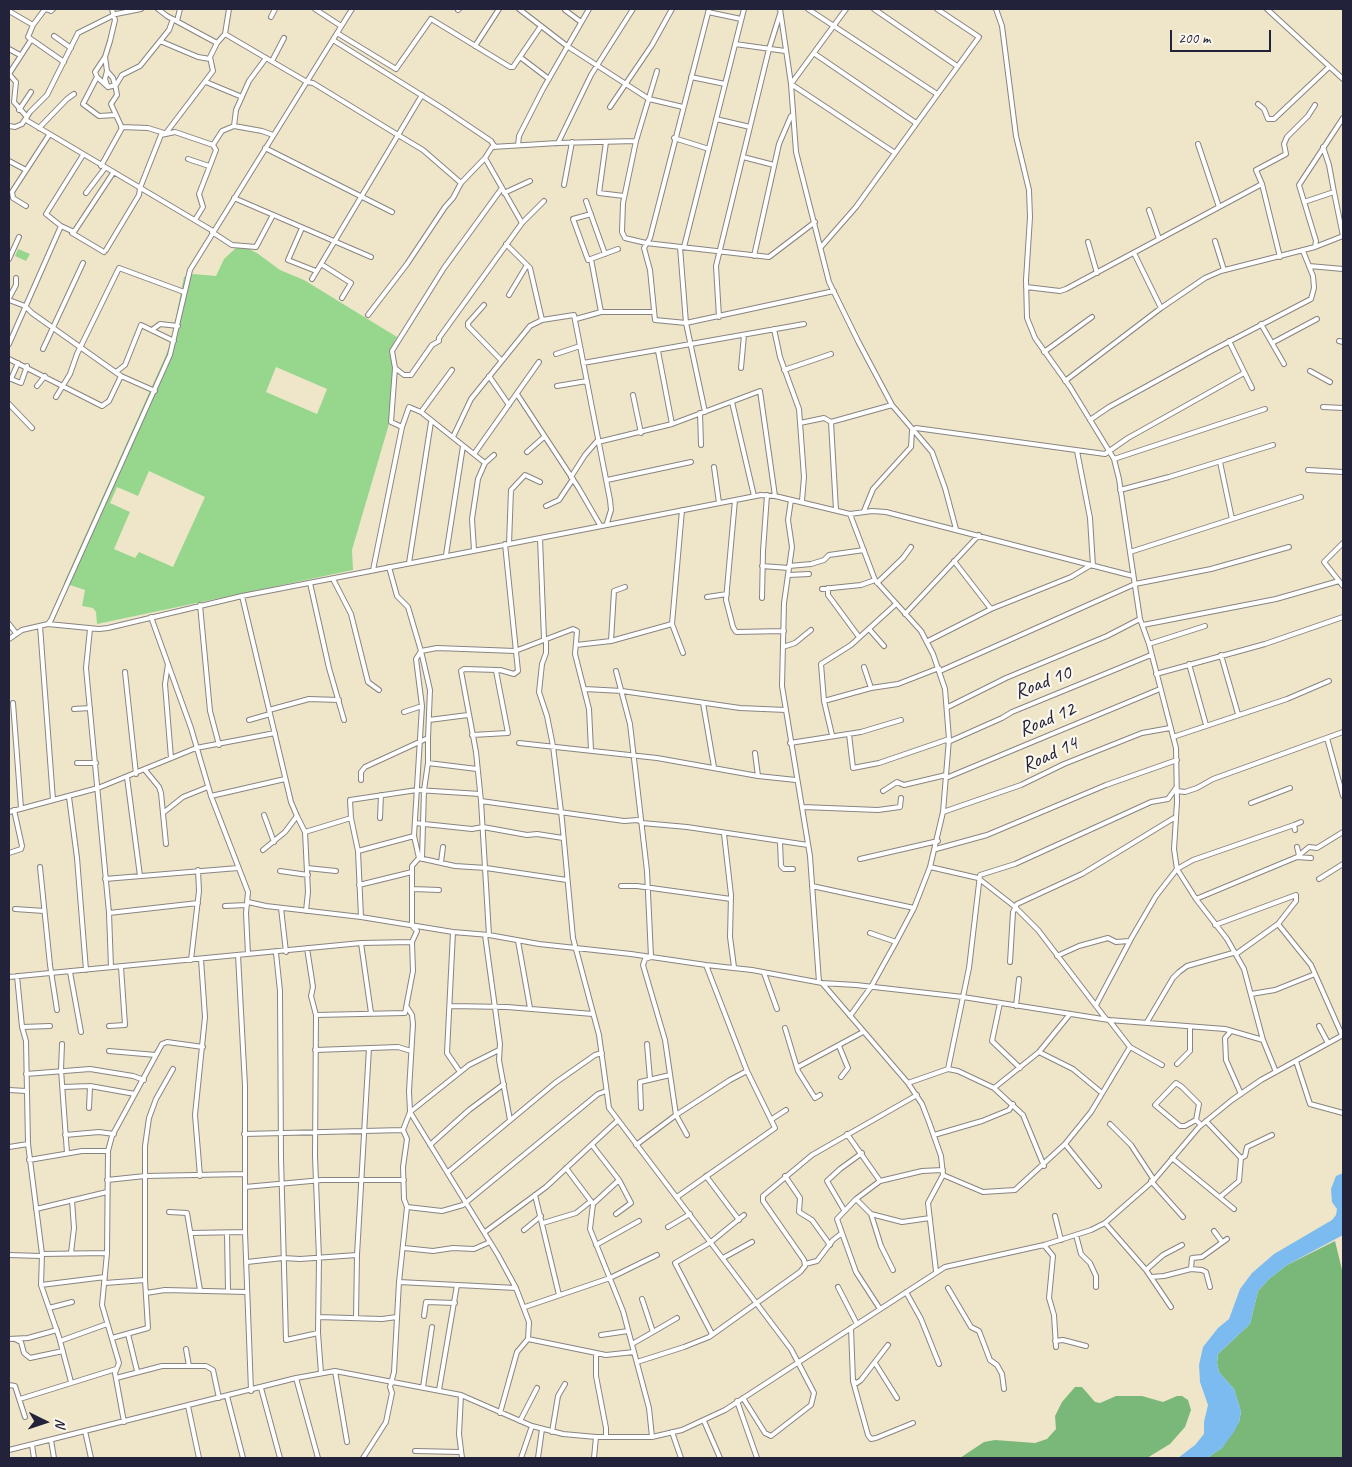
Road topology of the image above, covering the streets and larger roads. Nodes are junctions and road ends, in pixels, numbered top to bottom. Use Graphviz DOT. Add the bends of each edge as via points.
graph roads {
  1 [pos="46,9"];
  2 [pos="53,9"];
  3 [pos="112,9"];
  4 [pos="141,9"];
  5 [pos="158,9"];
  6 [pos="180,9"];
  7 [pos="229,9"];
  8 [pos="274,9"];
  9 [pos="315,9"];
  10 [pos="352,9"];
  11 [pos="499,9"];
  12 [pos="519,9"];
  13 [pos="589,9"];
  14 [pos="633,9"];
  15 [pos="672,9"];
  16 [pos="744,9"];
  17 [pos="808,9"];
  18 [pos="846,9"];
  19 [pos="874,9"];
  20 [pos="937,9"];
  21 [pos="996,9"];
  22 [pos="1267,9"];
  23 [pos="566,10"];
  24 [pos="708,10"];
  25 [pos="780,10"];
  26 [pos="9,11"];
  27 [pos="116,14"];
  28 [pos="271,17"];
  29 [pos="742,19"];
  30 [pos="175,20"];
  31 [pos="581,22"];
  32 [pos="33,25"];
  33 [pos="834,25"];
  34 [pos="342,26"];
  35 [pos="541,26"];
  36 [pos="337,33"];
  37 [pos="225,34"];
  38 [pos="54,36"];
  39 [pos="284,38"];
  40 [pos="31,40"];
  41 [pos="333,40"];
  42 [pos="160,41"];
  43 [pos="217,43"];
  44 [pos="735,44"];
  45 [pos="475,46"];
  46 [pos="567,46"];
  47 [pos="9,48"];
  48 [pos="71,48"];
  49 [pos="769,49"];
  50 [pos="786,51"];
  51 [pos="814,54"];
  52 [pos="20,55"];
  53 [pos="105,57"];
  54 [pos="520,57"];
  55 [pos="266,58"];
  56 [pos="210,59"];
  57 [pos="272,61"];
  58 [pos="64,62"];
  59 [pos="597,65"];
  60 [pos="957,66"];
  61 [pos="1329,67"];
  62 [pos="657,71"];
  63 [pos="107,72"];
  64 [pos="97,77"];
  65 [pos="690,77"];
  66 [pos="549,79"];
  67 [pos="1343,79"];
  68 [pos="206,82"];
  69 [pos="307,82"];
  70 [pos="625,83"];
  71 [pos="116,84"];
  72 [pos="725,84"];
  73 [pos="791,84"];
  74 [pos="108,87"];
  75 [pos="31,92"];
  76 [pos="74,94"];
  77 [pos="937,94"];
  78 [pos="422,96"];
  79 [pos="242,97"];
  80 [pos="649,99"];
  81 [pos="1258,104"];
  82 [pos="1315,105"];
  83 [pos="610,107"];
  84 [pos="683,107"];
  85 [pos="19,110"];
  86 [pos="792,114"];
  87 [pos="115,115"];
  88 [pos="1343,118"];
  89 [pos="26,119"];
  90 [pos="716,119"];
  91 [pos="916,124"];
  92 [pos="9,126"];
  93 [pos="234,126"];
  94 [pos="121,127"];
  95 [pos="750,127"];
  96 [pos="39,128"];
  97 [pos="166,133"];
  98 [pos="49,135"];
  99 [pos="273,135"];
  100 [pos="398,135"];
  101 [pos="674,138"];
  102 [pos="636,141"];
  103 [pos="572,142"];
  104 [pos="606,142"];
  105 [pos="558,143"];
  106 [pos="1198,144"];
  107 [pos="213,145"];
  108 [pos="518,145"];
  109 [pos="495,147"];
  110 [pos="265,148"];
  111 [pos="1323,148"];
  112 [pos="709,149"];
  113 [pos="895,153"];
  114 [pos="84,155"];
  115 [pos="743,157"];
  116 [pos="485,158"];
  117 [pos="188,159"];
  118 [pos="9,162"];
  119 [pos="209,166"];
  120 [pos="774,166"];
  121 [pos="103,167"];
  122 [pos="26,170"];
  123 [pos="113,173"];
  124 [pos="530,181"];
  125 [pos="461,183"];
  126 [pos="1262,184"];
  127 [pos="564,185"];
  128 [pos="140,188"];
  129 [pos="503,191"];
  130 [pos="1334,192"];
  131 [pos="86,193"];
  132 [pos="624,196"];
  133 [pos="234,198"];
  134 [pos="360,198"];
  135 [pos="544,201"];
  136 [pos="586,201"];
  137 [pos="1304,202"];
  138 [pos="26,206"];
  139 [pos="1220,207"];
  140 [pos="1149,210"];
  141 [pos="392,212"];
  142 [pos="273,214"];
  143 [pos="591,214"];
  144 [pos="195,220"];
  145 [pos="815,222"];
  146 [pos="522,223"];
  147 [pos="61,226"];
  148 [pos="302,228"];
  149 [pos="213,231"];
  150 [pos="72,233"];
  151 [pos="1343,236"];
  152 [pos="19,237"];
  153 [pos="1159,239"];
  154 [pos="335,240"];
  155 [pos="1215,241"];
  156 [pos="1088,242"];
  157 [pos="646,243"];
  158 [pos="506,244"];
  159 [pos="682,247"];
  160 [pos="821,247"];
  161 [pos="1315,247"];
  162 [pos="618,249"];
  163 [pos="720,251"];
  164 [pos="1303,251"];
  165 [pos="1134,253"];
  166 [pos="605,254"];
  167 [pos="754,256"];
  168 [pos="371,257"];
  169 [pos="1280,257"];
  170 [pos="9,259"];
  171 [pos="591,259"];
  172 [pos="83,263"];
  173 [pos="321,264"];
  174 [pos="527,264"];
  175 [pos="1309,266"];
  176 [pos="1343,269"];
  177 [pos="1224,270"];
  178 [pos="316,271"];
  179 [pos="1097,273"];
  180 [pos="16,278"];
  181 [pos="312,279"];
  182 [pos="351,282"];
  183 [pos="357,286"];
  184 [pos="1026,287"];
  185 [pos="834,291"];
  186 [pos="184,292"];
  187 [pos="509,295"];
  188 [pos="342,298"];
  189 [pos="9,299"];
  190 [pos="484,304"];
  191 [pos="25,306"];
  192 [pos="1161,308"];
  193 [pos="601,312"];
  194 [pos="654,312"];
  195 [pos="368,316"];
  196 [pos="719,316"];
  197 [pos="1092,317"];
  198 [pos="576,319"];
  199 [pos="1317,319"];
  200 [pos="542,320"];
  201 [pos="686,323"];
  202 [pos="804,324"];
  203 [pos="1261,324"];
  204 [pos="178,326"];
  205 [pos="54,327"];
  206 [pos="152,330"];
  207 [pos="774,330"];
  208 [pos="744,335"];
  209 [pos="174,342"];
  210 [pos="1229,342"];
  211 [pos="1272,342"];
  212 [pos="9,344"];
  213 [pos="691,345"];
  214 [pos="580,346"];
  215 [pos="82,347"];
  216 [pos="43,349"];
  217 [pos="658,351"];
  218 [pos="1044,352"];
  219 [pos="556,354"];
  220 [pos="831,354"];
  221 [pos="9,359"];
  222 [pos="501,360"];
  223 [pos="539,362"];
  224 [pos="18,363"];
  225 [pos="583,363"];
  226 [pos="1284,364"];
  227 [pos="27,366"];
  228 [pos="395,368"];
  229 [pos="741,368"];
  230 [pos="452,370"];
  231 [pos="784,370"];
  232 [pos="1310,371"];
  233 [pos="116,372"];
  234 [pos="1244,373"];
  235 [pos="45,376"];
  236 [pos="121,376"];
  237 [pos="489,376"];
  238 [pos="587,381"];
  239 [pos="1065,381"];
  240 [pos="1330,382"];
  241 [pos="62,385"];
  242 [pos="36,386"];
  243 [pos="557,386"];
  244 [pos="1252,388"];
  245 [pos="155,391"];
  246 [pos="517,394"];
  247 [pos="633,396"];
  248 [pos="56,397"];
  249 [pos="732,402"];
  250 [pos="9,404"];
  251 [pos="509,405"];
  252 [pos="892,405"];
  253 [pos="1324,406"];
  254 [pos="1343,408"];
  255 [pos="1265,409"];
  256 [pos="421,412"];
  257 [pos="702,412"];
  258 [pos="1090,420"];
  259 [pos="431,421"];
  260 [pos="800,422"];
  261 [pos="831,422"];
  262 [pos="672,424"];
  263 [pos="402,427"];
  264 [pos="32,428"];
  265 [pos="912,431"];
  266 [pos="642,433"];
  267 [pos="453,437"];
  268 [pos="544,437"];
  269 [pos="598,441"];
  270 [pos="701,445"];
  271 [pos="1273,445"];
  272 [pos="463,446"];
  273 [pos="1110,450"];
  274 [pos="1077,451"];
  275 [pos="527,452"];
  276 [pos="474,454"];
  277 [pos="494,455"];
  278 [pos="1114,459"];
  279 [pos="691,462"];
  280 [pos="1220,462"];
  281 [pos="485,463"];
  282 [pos="714,468"];
  283 [pos="1308,470"];
  284 [pos="1343,472"];
  285 [pos="572,478"];
  286 [pos="607,480"];
  287 [pos="540,482"];
  288 [pos="1120,490"];
  289 [pos="768,495"];
  290 [pos="754,496"];
  291 [pos="776,496"];
  292 [pos="1301,498"];
  293 [pos="735,500"];
  294 [pos="791,500"];
  295 [pos="802,501"];
  296 [pos="719,503"];
  297 [pos="546,506"];
  298 [pos="682,510"];
  299 [pos="836,510"];
  300 [pos="864,511"];
  301 [pos="850,514"];
  302 [pos="1232,519"];
  303 [pos="607,523"];
  304 [pos="600,525"];
  305 [pos="956,529"];
  306 [pos="979,535"];
  307 [pos="540,538"];
  308 [pos="1343,543"];
  309 [pos="507,544"];
  310 [pos="911,547"];
  311 [pos="1289,547"];
  312 [pos="474,550"];
  313 [pos="864,550"];
  314 [pos="1130,552"];
  315 [pos="446,556"];
  316 [pos="954,561"];
  317 [pos="410,563"];
  318 [pos="1092,565"];
  319 [pos="762,566"];
  320 [pos="389,567"];
  321 [pos="789,567"];
  322 [pos="373,570"];
  323 [pos="809,574"];
  324 [pos="789,575"];
  325 [pos="1133,576"];
  326 [pos="333,579"];
  327 [pos="1339,581"];
  328 [pos="876,582"];
  329 [pos="310,583"];
  330 [pos="1135,584"];
  331 [pos="1343,586"];
  332 [pos="625,587"];
  333 [pos="828,588"];
  334 [pos="822,589"];
  335 [pos="727,594"];
  336 [pos="242,596"];
  337 [pos="707,597"];
  338 [pos="762,598"];
  339 [pos="896,604"];
  340 [pos="200,605"];
  341 [pos="991,609"];
  342 [pos="905,614"];
  343 [pos="151,617"];
  344 [pos="1343,617"];
  345 [pos="1140,618"];
  346 [pos="9,624"];
  347 [pos="48,624"];
  348 [pos="672,624"];
  349 [pos="1143,625"];
  350 [pos="40,626"];
  351 [pos="1205,626"];
  352 [pos="869,628"];
  353 [pos="90,629"];
  354 [pos="811,630"];
  355 [pos="784,631"];
  356 [pos="16,633"];
  357 [pos="859,637"];
  358 [pos="9,639"];
  359 [pos="544,639"];
  360 [pos="612,641"];
  361 [pos="928,641"];
  362 [pos="1149,644"];
  363 [pos="576,645"];
  364 [pos="884,646"];
  365 [pos="783,647"];
  366 [pos="514,650"];
  367 [pos="421,651"];
  368 [pos="683,653"];
  369 [pos="1221,654"];
  370 [pos="1151,655"];
  371 [pos="168,664"];
  372 [pos="1189,664"];
  373 [pos="864,667"];
  374 [pos="497,670"];
  375 [pos="940,670"];
  376 [pos="616,671"];
  377 [pos="125,672"];
  378 [pos="1156,674"];
  379 [pos="1330,682"];
  380 [pos="872,688"];
  381 [pos="585,689"];
  382 [pos="379,690"];
  383 [pos="622,690"];
  384 [pos="1160,690"];
  385 [pos="825,699"];
  386 [pos="339,700"];
  387 [pos="13,703"];
  388 [pos="703,703"];
  389 [pos="422,706"];
  390 [pos="948,707"];
  391 [pos="90,708"];
  392 [pos="74,709"];
  393 [pos="786,710"];
  394 [pos="270,712"];
  395 [pos="404,712"];
  396 [pos="468,714"];
  397 [pos="1238,714"];
  398 [pos="248,720"];
  399 [pos="344,720"];
  400 [pos="430,720"];
  401 [pos="900,720"];
  402 [pos="1206,725"];
  403 [pos="1170,728"];
  404 [pos="1343,732"];
  405 [pos="275,733"];
  406 [pos="849,734"];
  407 [pos="472,735"];
  408 [pos="832,735"];
  409 [pos="1173,737"];
  410 [pos="428,738"];
  411 [pos="1327,738"];
  412 [pos="9,740"];
  413 [pos="16,740"];
  414 [pos="420,740"];
  415 [pos="948,741"];
  416 [pos="519,743"];
  417 [pos="790,743"];
  418 [pos="219,745"];
  419 [pos="553,746"];
  420 [pos="196,748"];
  421 [pos="591,750"];
  422 [pos="755,753"];
  423 [pos="632,756"];
  424 [pos="171,758"];
  425 [pos="1177,760"];
  426 [pos="77,763"];
  427 [pos="96,763"];
  428 [pos="428,763"];
  429 [pos="714,767"];
  430 [pos="477,769"];
  431 [pos="145,770"];
  432 [pos="136,774"];
  433 [pos="758,776"];
  434 [pos="946,776"];
  435 [pos="127,777"];
  436 [pos="285,779"];
  437 [pos="361,780"];
  438 [pos="796,780"];
  439 [pos="208,787"];
  440 [pos="98,788"];
  441 [pos="1290,788"];
  442 [pos="1177,789"];
  443 [pos="417,790"];
  444 [pos="424,790"];
  445 [pos="883,791"];
  446 [pos="381,794"];
  447 [pos="480,794"];
  448 [pos="211,796"];
  449 [pos="1343,796"];
  450 [pos="68,797"];
  451 [pos="901,798"];
  452 [pos="53,800"];
  453 [pos="482,801"];
  454 [pos="1251,803"];
  455 [pos="803,807"];
  456 [pos="22,808"];
  457 [pos="14,810"];
  458 [pos="9,812"];
  459 [pos="561,812"];
  460 [pos="943,812"];
  461 [pos="163,813"];
  462 [pos="264,815"];
  463 [pos="297,816"];
  464 [pos="351,818"];
  465 [pos="380,818"];
  466 [pos="1174,818"];
  467 [pos="1301,822"];
  468 [pos="415,823"];
  469 [pos="642,823"];
  470 [pos="423,824"];
  471 [pos="483,827"];
  472 [pos="305,832"];
  473 [pos="1343,832"];
  474 [pos="724,834"];
  475 [pos="414,836"];
  476 [pos="563,838"];
  477 [pos="938,841"];
  478 [pos="274,842"];
  479 [pos="780,842"];
  480 [pos="166,844"];
  481 [pos="808,845"];
  482 [pos="443,847"];
  483 [pos="1297,847"];
  484 [pos="936,849"];
  485 [pos="263,850"];
  486 [pos="358,851"];
  487 [pos="9,853"];
  488 [pos="1298,856"];
  489 [pos="420,858"];
  490 [pos="1312,858"];
  491 [pos="860,859"];
  492 [pos="441,862"];
  493 [pos="1343,864"];
  494 [pos="40,867"];
  495 [pos="930,867"];
  496 [pos="238,868"];
  497 [pos="307,868"];
  498 [pos="486,868"];
  499 [pos="793,869"];
  500 [pos="1176,869"];
  501 [pos="198,870"];
  502 [pos="336,870"];
  503 [pos="280,871"];
  504 [pos="412,872"];
  505 [pos="308,875"];
  506 [pos="140,876"];
  507 [pos="978,878"];
  508 [pos="104,879"];
  509 [pos="567,880"];
  510 [pos="1319,880"];
  511 [pos="359,885"];
  512 [pos="621,886"];
  513 [pos="812,886"];
  514 [pos="648,888"];
  515 [pos="413,889"];
  516 [pos="439,890"];
  517 [pos="731,899"];
  518 [pos="1196,899"];
  519 [pos="198,903"];
  520 [pos="248,903"];
  521 [pos="225,906"];
  522 [pos="1014,906"];
  523 [pos="281,908"];
  524 [pos="914,908"];
  525 [pos="15,909"];
  526 [pos="44,911"];
  527 [pos="306,911"];
  528 [pos="108,913"];
  529 [pos="360,917"];
  530 [pos="1278,924"];
  531 [pos="1215,925"];
  532 [pos="412,926"];
  533 [pos="453,932"];
  534 [pos="870,934"];
  535 [pos="487,935"];
  536 [pos="518,941"];
  537 [pos="1129,941"];
  538 [pos="412,942"];
  539 [pos="896,942"];
  540 [pos="361,943"];
  541 [pos="307,948"];
  542 [pos="576,948"];
  543 [pos="286,952"];
  544 [pos="276,953"];
  545 [pos="1234,953"];
  546 [pos="248,954"];
  547 [pos="238,955"];
  548 [pos="1057,956"];
  549 [pos="651,957"];
  550 [pos="191,960"];
  551 [pos="201,960"];
  552 [pos="1010,962"];
  553 [pos="706,965"];
  554 [pos="111,967"];
  555 [pos="121,967"];
  556 [pos="734,967"];
  557 [pos="86,970"];
  558 [pos="70,972"];
  559 [pos="764,972"];
  560 [pos="51,974"];
  561 [pos="1315,974"];
  562 [pos="17,976"];
  563 [pos="9,977"];
  564 [pos="1019,979"];
  565 [pos="820,983"];
  566 [pos="870,986"];
  567 [pos="1251,994"];
  568 [pos="963,997"];
  569 [pos="1000,1003"];
  570 [pos="1096,1005"];
  571 [pos="450,1006"];
  572 [pos="1016,1006"];
  573 [pos="407,1007"];
  574 [pos="496,1007"];
  575 [pos="530,1008"];
  576 [pos="777,1009"];
  577 [pos="57,1010"];
  578 [pos="371,1013"];
  579 [pos="316,1014"];
  580 [pos="593,1014"];
  581 [pos="1070,1014"];
  582 [pos="850,1016"];
  583 [pos="1108,1019"];
  584 [pos="1147,1022"];
  585 [pos="50,1026"];
  586 [pos="109,1026"];
  587 [pos="1319,1026"];
  588 [pos="22,1027"];
  589 [pos="1190,1027"];
  590 [pos="785,1028"];
  591 [pos="1230,1031"];
  592 [pos="81,1032"];
  593 [pos="863,1032"];
  594 [pos="1343,1035"];
  595 [pos="1263,1040"];
  596 [pos="1328,1043"];
  597 [pos="62,1044"];
  598 [pos="647,1044"];
  599 [pos="839,1046"];
  600 [pos="203,1047"];
  601 [pos="1130,1047"];
  602 [pos="369,1048"];
  603 [pos="109,1050"];
  604 [pos="315,1050"];
  605 [pos="499,1050"];
  606 [pos="410,1051"];
  607 [pos="1038,1052"];
  608 [pos="602,1054"];
  609 [pos="156,1055"];
  610 [pos="1296,1061"];
  611 [pos="1177,1064"];
  612 [pos="1162,1066"];
  613 [pos="798,1067"];
  614 [pos="1020,1068"];
  615 [pos="173,1069"];
  616 [pos="948,1069"];
  617 [pos="61,1070"];
  618 [pos="460,1072"];
  619 [pos="747,1072"];
  620 [pos="1276,1072"];
  621 [pos="26,1074"];
  622 [pos="670,1076"];
  623 [pos="841,1077"];
  624 [pos="650,1079"];
  625 [pos="144,1080"];
  626 [pos="908,1083"];
  627 [pos="504,1084"];
  628 [pos="90,1086"];
  629 [pos="63,1087"];
  630 [pos="994,1088"];
  631 [pos="9,1090"];
  632 [pos="26,1091"];
  633 [pos="606,1091"];
  634 [pos="1102,1093"];
  635 [pos="135,1094"];
  636 [pos="1241,1094"];
  637 [pos="820,1095"];
  638 [pos="917,1095"];
  639 [pos="1013,1104"];
  640 [pos="89,1108"];
  641 [pos="641,1108"];
  642 [pos="786,1110"];
  643 [pos="410,1112"];
  644 [pos="1343,1113"];
  645 [pos="676,1115"];
  646 [pos="772,1118"];
  647 [pos="510,1120"];
  648 [pos="1196,1120"];
  649 [pos="617,1121"];
  650 [pos="1206,1121"];
  651 [pos="1110,1124"];
  652 [pos="1201,1125"];
  653 [pos="403,1130"];
  654 [pos="317,1132"];
  655 [pos="365,1132"];
  656 [pos="281,1133"];
  657 [pos="114,1134"];
  658 [pos="244,1134"];
  659 [pos="847,1134"];
  660 [pos="65,1135"];
  661 [pos="687,1135"];
  662 [pos="934,1135"];
  663 [pos="1272,1135"];
  664 [pos="28,1144"];
  665 [pos="430,1144"];
  666 [pos="1065,1144"];
  667 [pos="592,1145"];
  668 [pos="9,1146"];
  669 [pos="636,1146"];
  670 [pos="108,1150"];
  671 [pos="68,1153"];
  672 [pos="862,1153"];
  673 [pos="1172,1158"];
  674 [pos="1241,1158"];
  675 [pos="29,1160"];
  676 [pos="1044,1166"];
  677 [pos="566,1168"];
  678 [pos="448,1172"];
  679 [pos="943,1173"];
  680 [pos="245,1174"];
  681 [pos="145,1176"];
  682 [pos="200,1176"];
  683 [pos="706,1176"];
  684 [pos="785,1176"];
  685 [pos="107,1180"];
  686 [pos="362,1180"];
  687 [pos="404,1180"];
  688 [pos="619,1180"];
  689 [pos="880,1181"];
  690 [pos="1152,1181"];
  691 [pos="317,1182"];
  692 [pos="282,1184"];
  693 [pos="1099,1186"];
  694 [pos="245,1187"];
  695 [pos="106,1192"];
  696 [pos="535,1195"];
  697 [pos="677,1197"];
  698 [pos="1220,1197"];
  699 [pos="856,1199"];
  700 [pos="72,1200"];
  701 [pos="467,1202"];
  702 [pos="592,1202"];
  703 [pos="407,1207"];
  704 [pos="36,1209"];
  705 [pos="1234,1209"];
  706 [pos="844,1210"];
  707 [pos="168,1212"];
  708 [pos="616,1214"];
  709 [pos="690,1214"];
  710 [pos="871,1214"];
  711 [pos="744,1215"];
  712 [pos="541,1216"];
  713 [pos="1055,1216"];
  714 [pos="1184,1217"];
  715 [pos="930,1218"];
  716 [pos="739,1220"];
  717 [pos="639,1221"];
  718 [pos="543,1223"];
  719 [pos="1105,1223"];
  720 [pos="668,1227"];
  721 [pos="524,1230"];
  722 [pos="1214,1231"];
  723 [pos="244,1232"];
  724 [pos="485,1232"];
  725 [pos="190,1233"];
  726 [pos="227,1233"];
  727 [pos="842,1233"];
  728 [pos="1076,1235"];
  729 [pos="1061,1240"];
  730 [pos="490,1242"];
  731 [pos="711,1242"];
  732 [pos="752,1242"];
  733 [pos="830,1245"];
  734 [pos="1044,1245"];
  735 [pos="1182,1245"];
  736 [pos="596,1246"];
  737 [pos="404,1248"];
  738 [pos="71,1252"];
  739 [pos="107,1253"];
  740 [pos="9,1255"];
  741 [pos="41,1255"];
  742 [pos="357,1255"];
  743 [pos="657,1255"];
  744 [pos="283,1258"];
  745 [pos="319,1258"];
  746 [pos="723,1258"];
  747 [pos="247,1262"];
  748 [pos="805,1264"];
  749 [pos="1191,1269"];
  750 [pos="893,1270"];
  751 [pos="1146,1270"];
  752 [pos="936,1271"];
  753 [pos="105,1277"];
  754 [pos="1151,1277"];
  755 [pos="610,1278"];
  756 [pos="145,1280"];
  757 [pos="399,1282"];
  758 [pos="105,1283"];
  759 [pos="41,1285"];
  760 [pos="457,1285"];
  761 [pos="1096,1286"];
  762 [pos="838,1287"];
  763 [pos="1210,1287"];
  764 [pos="516,1288"];
  765 [pos="948,1288"];
  766 [pos="200,1290"];
  767 [pos="228,1290"];
  768 [pos="247,1292"];
  769 [pos="906,1292"];
  770 [pos="146,1293"];
  771 [pos="559,1295"];
  772 [pos="642,1299"];
  773 [pos="72,1302"];
  774 [pos="454,1303"];
  775 [pos="757,1304"];
  776 [pos="524,1307"];
  777 [pos="1171,1307"];
  778 [pos="50,1308"];
  779 [pos="880,1309"];
  780 [pos="424,1316"];
  781 [pos="318,1317"];
  782 [pos="356,1318"];
  783 [pos="677,1318"];
  784 [pos="396,1319"];
  785 [pos="107,1324"];
  786 [pos="857,1324"];
  787 [pos="432,1327"];
  788 [pos="851,1328"];
  789 [pos="57,1330"];
  790 [pos="628,1331"];
  791 [pos="653,1332"];
  792 [pos="318,1333"];
  793 [pos="128,1334"];
  794 [pos="712,1334"];
  795 [pos="601,1335"];
  796 [pos="112,1338"];
  797 [pos="9,1339"];
  798 [pos="15,1339"];
  799 [pos="528,1339"];
  800 [pos="60,1341"];
  801 [pos="1055,1341"];
  802 [pos="632,1344"];
  803 [pos="888,1345"];
  804 [pos="1086,1346"];
  805 [pos="1056,1347"];
  806 [pos="186,1349"];
  807 [pos="63,1351"];
  808 [pos="634,1352"];
  809 [pos="596,1353"];
  810 [pos="798,1361"];
  811 [pos="637,1362"];
  812 [pos="875,1363"];
  813 [pos="939,1364"];
  814 [pos="189,1366"];
  815 [pos="116,1369"];
  816 [pos="137,1371"];
  817 [pos="334,1371"];
  818 [pos="321,1373"];
  819 [pos="116,1378"];
  820 [pos="296,1378"];
  821 [pos="393,1380"];
  822 [pos="853,1381"];
  823 [pos="71,1382"];
  824 [pos="565,1384"];
  825 [pos="9,1385"];
  826 [pos="422,1386"];
  827 [pos="261,1388"];
  828 [pos="537,1388"];
  829 [pos="1004,1389"];
  830 [pos="250,1390"];
  831 [pos="440,1390"];
  832 [pos="461,1395"];
  833 [pos="227,1396"];
  834 [pos="219,1398"];
  835 [pos="743,1398"];
  836 [pos="896,1398"];
  837 [pos="20,1399"];
  838 [pos="737,1402"];
  839 [pos="188,1406"];
  840 [pos="500,1413"];
  841 [pos="25,1416"];
  842 [pos="520,1421"];
  843 [pos="704,1421"];
  844 [pos="124,1422"];
  845 [pos="913,1423"];
  846 [pos="532,1426"];
  847 [pos="542,1429"];
  848 [pos="84,1432"];
  849 [pos="552,1432"];
  850 [pos="672,1432"];
  851 [pos="652,1436"];
  852 [pos="596,1437"];
  853 [pos="606,1437"];
  854 [pos="51,1440"];
  855 [pos="347,1442"];
  856 [pos="32,1445"];
  857 [pos="9,1450"];
  858 [pos="415,1451"];
  859 [pos="460,1452"];
  860 [pos="34,1458"];
  861 [pos="54,1458"];
  862 [pos="92,1458"];
  863 [pos="200,1458"];
  864 [pos="243,1458"];
  865 [pos="280,1458"];
  866 [pos="318,1458"];
  867 [pos="363,1458"];
  868 [pos="462,1458"];
  869 [pos="521,1458"];
  870 [pos="538,1458"];
  871 [pos="594,1458"];
  872 [pos="681,1458"];
  873 [pos="720,1458"];
  874 [pos="757,1458"];
  1 -- 2 [label="street"];
  1 -- 32 [label="street"];
  3 -- 27 [label="street"];
  4 -- 27 [label="street"];
  5 -- 30 [label="street"];
  6 -- 30 [label="street"];
  7 -- 37 [label="street"];
  8 -- 28 [label="street"];
  9 -- 34 [label="street"];
  10 -- 34 [label="street"];
  11 -- 45 [label="street"];
  12 -- 35 [label="street"];
  13 -- 31 [label="street"];
  14 -- 59 [label="street"];
  15 -- 70 [label="street"];
  16 -- 29 [label="street"];
  17 -- 33 [label="street"];
  18 -- 33 [label="street"];
  19 -- 60 [label="street"];
  20 -- 60 [label="street" via="979,37"];
  21 -- 184 [label="street" via="1002,26 1016,136 1029,190"];
  22 -- 61 [label="street"];
  23 -- 31 [label="street"];
  24 -- 29 [label="street"];
  24 -- 65 [label="street"];
  25 -- 49 [label="street"];
  25 -- 50 [label="street"];
  26 -- 32 [label="street"];
  27 -- 48 [label="street" via="81,31"];
  27 -- 53 [label="street"];
  29 -- 44 [label="street"];
  30 -- 42 [label="street"];
  30 -- 43 [label="street"];
  31 -- 46 [label="street"];
  32 -- 40 [label="street" via="28,37"];
  33 -- 51 [label="street"];
  33 -- 77 [label="street"];
  34 -- 36 [label="street"];
  35 -- 46 [label="street"];
  35 -- 54 [label="street"];
  36 -- 41 [label="street"];
  36 -- 45 [label="street" via="396,68 431,19"];
  37 -- 43 [label="street"];
  37 -- 55 [label="street"];
  38 -- 48 [label="street"];
  39 -- 57 [label="street"];
  40 -- 52 [label="street"];
  40 -- 58 [label="street"];
  41 -- 69 [label="street"];
  41 -- 78 [label="street"];
  42 -- 56 [label="street"];
  42 -- 71 [label="street" via="140,66 122,75"];
  43 -- 56 [label="street"];
  44 -- 49 [label="street"];
  44 -- 72 [label="street"];
  45 -- 54 [label="street" via="510,67"];
  46 -- 59 [label="street"];
  46 -- 66 [label="street"];
  47 -- 52 [label="street"];
  48 -- 58 [label="street"];
  49 -- 50 [label="street"];
  49 -- 95 [label="street"];
  50 -- 73 [label="street"];
  51 -- 73 [label="street"];
  51 -- 91 [label="street"];
  52 -- 85 [label="street" via="9,74 16,82 14,98"];
  53 -- 63 [label="street"];
  53 -- 64 [label="street" via="95,72"];
  54 -- 66 [label="street"];
  55 -- 57 [label="street"];
  55 -- 79 [label="street" via="252,74"];
  56 -- 68 [label="street" via="214,70"];
  57 -- 69 [label="street"];
  58 -- 89 [label="street" via="47,95"];
  59 -- 70 [label="street"];
  59 -- 105 [label="street"];
  60 -- 77 [label="street"];
  61 -- 67 [label="street"];
  61 -- 81 [label="street" via="1274,119 1268,118 1264,108"];
  62 -- 80 [label="street"];
  63 -- 71 [label="street"];
  63 -- 74 [label="street"];
  64 -- 74 [label="street"];
  64 -- 87 [label="street" via="83,104 99,116"];
  65 -- 72 [label="street"];
  65 -- 84 [label="street"];
  66 -- 108 [label="street" via="519,136"];
  68 -- 79 [label="street"];
  68 -- 97 [label="street"];
  69 -- 99 [label="street"];
  69 -- 100 [label="street"];
  70 -- 80 [label="street"];
  70 -- 83 [label="street"];
  71 -- 74 [label="street"];
  71 -- 87 [label="street" via="117,95 111,104"];
  72 -- 90 [label="street"];
  73 -- 86 [label="street"];
  73 -- 113 [label="street"];
  75 -- 85 [label="street"];
  76 -- 96 [label="street"];
  77 -- 91 [label="street"];
  78 -- 100 [label="street"];
  78 -- 109 [label="street" via="491,141"];
  79 -- 93 [label="street"];
  80 -- 84 [label="street"];
  80 -- 102 [label="street"];
  82 -- 126 [label="street" via="1287,137 1284,144 1286,154 1256,170"];
  84 -- 101 [label="street"];
  85 -- 89 [label="street"];
  86 -- 120 [label="street"];
  86 -- 145 [label="street" via="796,152"];
  87 -- 94 [label="street"];
  88 -- 111 [label="street"];
  89 -- 92 [label="street" via="19,126"];
  89 -- 96 [label="street"];
  90 -- 95 [label="street"];
  90 -- 112 [label="street"];
  91 -- 113 [label="street"];
  93 -- 99 [label="street"];
  93 -- 107 [label="street" via="225,128"];
  94 -- 97 [label="street" via="148,128"];
  94 -- 121 [label="street"];
  95 -- 115 [label="street"];
  96 -- 98 [label="street"];
  97 -- 107 [label="street" via="177,132"];
  97 -- 128 [label="street" via="158,140"];
  98 -- 114 [label="street"];
  98 -- 122 [label="street"];
  99 -- 110 [label="street"];
  100 -- 125 [label="street" via="423,150"];
  100 -- 134 [label="street"];
  101 -- 112 [label="street"];
  101 -- 157 [label="street" via="650,238"];
  102 -- 104 [label="street"];
  102 -- 132 [label="street"];
  103 -- 104 [label="street"];
  103 -- 105 [label="street"];
  103 -- 127 [label="street"];
  104 -- 132 [label="street" via="598,193"];
  105 -- 108 [label="street"];
  106 -- 139 [label="street"];
  107 -- 119 [label="street" via="216,150"];
  108 -- 109 [label="street"];
  109 -- 116 [label="street"];
  110 -- 133 [label="street"];
  110 -- 134 [label="street"];
  111 -- 130 [label="street" via="1330,165"];
  111 -- 137 [label="street" via="1300,180"];
  112 -- 159 [label="street"];
  113 -- 160 [label="street" via="856,207"];
  114 -- 121 [label="street"];
  114 -- 147 [label="street" via="46,214"];
  115 -- 120 [label="street"];
  115 -- 163 [label="street"];
  116 -- 125 [label="street"];
  116 -- 129 [label="street"];
  117 -- 119 [label="street"];
  118 -- 122 [label="street"];
  119 -- 144 [label="street" via="199,194 202,207"];
  120 -- 167 [label="street"];
  121 -- 123 [label="street"];
  121 -- 131 [label="street"];
  122 -- 138 [label="street" via="12,194 12,198"];
  123 -- 128 [label="street"];
  123 -- 150 [label="street"];
  124 -- 129 [label="street"];
  125 -- 195 [label="street"];
  126 -- 139 [label="street"];
  126 -- 169 [label="street"];
  128 -- 144 [label="street"];
  128 -- 150 [label="street" via="139,195 105,251"];
  129 -- 146 [label="street"];
  129 -- 228 [label="street" via="444,268 398,340 392,351"];
  130 -- 137 [label="street"];
  130 -- 151 [label="street"];
  132 -- 157 [label="street" via="622,232 625,238"];
  133 -- 142 [label="street"];
  133 -- 149 [label="street"];
  134 -- 141 [label="street"];
  134 -- 154 [label="street"];
  135 -- 146 [label="street"];
  136 -- 143 [label="street"];
  137 -- 161 [label="street"];
  139 -- 153 [label="street"];
  140 -- 153 [label="street"];
  142 -- 148 [label="street"];
  142 -- 149 [label="street" via="256,247 232,245"];
  143 -- 166 [label="street"];
  143 -- 171 [label="street" via="573,220 588,260"];
  144 -- 149 [label="street"];
  145 -- 160 [label="street"];
  145 -- 167 [label="street" via="769,257"];
  146 -- 158 [label="street"];
  147 -- 150 [label="street"];
  147 -- 191 [label="street"];
  148 -- 154 [label="street"];
  148 -- 178 [label="street" via="288,260"];
  149 -- 186 [label="street" via="190,270"];
  151 -- 161 [label="street"];
  152 -- 170 [label="street"];
  153 -- 165 [label="street"];
  154 -- 168 [label="street"];
  154 -- 173 [label="street"];
  155 -- 177 [label="street"];
  156 -- 179 [label="street"];
  157 -- 159 [label="street"];
  157 -- 194 [label="street" via="644,248 650,270"];
  158 -- 174 [label="street"];
  158 -- 228 [label="street" via="411,376"];
  159 -- 163 [label="street"];
  159 -- 201 [label="street"];
  160 -- 185 [label="street"];
  161 -- 164 [label="street"];
  162 -- 166 [label="street"];
  163 -- 167 [label="street"];
  163 -- 196 [label="street" via="715,280"];
  164 -- 169 [label="street"];
  164 -- 175 [label="street"];
  165 -- 179 [label="street"];
  165 -- 192 [label="street"];
  166 -- 171 [label="street"];
  169 -- 177 [label="street"];
  171 -- 193 [label="street"];
  172 -- 205 [label="street"];
  173 -- 178 [label="street"];
  173 -- 182 [label="street"];
  174 -- 187 [label="street"];
  174 -- 200 [label="street" via="532,272"];
  175 -- 176 [label="street"];
  175 -- 203 [label="street" via="1314,288 1310,299"];
  177 -- 192 [label="street" via="1205,278"];
  178 -- 181 [label="street"];
  179 -- 184 [label="street" via="1060,291"];
  180 -- 189 [label="street"];
  182 -- 183 [label="street"];
  182 -- 188 [label="street"];
  184 -- 218 [label="street" via="1027,318"];
  185 -- 196 [label="street"];
  185 -- 252 [label="street"];
  186 -- 204 [label="street"];
  186 -- 215 [label="street" via="119,268"];
  189 -- 191 [label="street"];
  190 -- 222 [label="street" via="468,326"];
  191 -- 205 [label="street"];
  191 -- 212 [label="street"];
  192 -- 239 [label="street"];
  193 -- 194 [label="street"];
  193 -- 198 [label="street"];
  194 -- 201 [label="street" via="655,320"];
  196 -- 201 [label="street"];
  197 -- 218 [label="street"];
  198 -- 200 [label="street" via="571,314"];
  198 -- 214 [label="street"];
  199 -- 211 [label="street"];
  200 -- 222 [label="street" via="530,326"];
  201 -- 213 [label="street"];
  202 -- 207 [label="street"];
  203 -- 210 [label="street"];
  203 -- 211 [label="street"];
  204 -- 206 [label="street" via="164,323"];
  204 -- 209 [label="street"];
  205 -- 215 [label="street"];
  205 -- 216 [label="street"];
  206 -- 209 [label="street"];
  206 -- 233 [label="street" via="139,326 125,364"];
  207 -- 208 [label="street"];
  207 -- 231 [label="street"];
  208 -- 213 [label="street"];
  208 -- 229 [label="street"];
  209 -- 245 [label="street"];
  210 -- 234 [label="street"];
  210 -- 258 [label="street"];
  211 -- 226 [label="street"];
  213 -- 217 [label="street"];
  213 -- 257 [label="street"];
  214 -- 219 [label="street"];
  214 -- 225 [label="street"];
  215 -- 233 [label="street"];
  215 -- 241 [label="street"];
  217 -- 225 [label="street"];
  217 -- 262 [label="street"];
  218 -- 239 [label="street"];
  220 -- 231 [label="street"];
  221 -- 224 [label="street"];
  222 -- 237 [label="street"];
  223 -- 246 [label="street"];
  224 -- 227 [label="street"];
  224 -- 227 [label="street" via="11,379 21,383"];
  225 -- 238 [label="street"];
  227 -- 235 [label="street"];
  228 -- 263 [label="street" via="392,422"];
  230 -- 256 [label="street"];
  231 -- 260 [label="street" via="799,409"];
  232 -- 240 [label="street"];
  233 -- 236 [label="street"];
  234 -- 244 [label="street"];
  234 -- 273 [label="street"];
  235 -- 241 [label="street"];
  235 -- 242 [label="street"];
  236 -- 241 [label="street" via="104,406"];
  236 -- 245 [label="street"];
  237 -- 251 [label="street"];
  237 -- 267 [label="street" via="470,399"];
  238 -- 243 [label="street"];
  238 -- 269 [label="street"];
  239 -- 258 [label="street"];
  241 -- 248 [label="street"];
  245 -- 347 [label="street"];
  246 -- 251 [label="street"];
  246 -- 268 [label="street"];
  247 -- 266 [label="street"];
  249 -- 257 [label="street"];
  249 -- 290 [label="street"];
  249 -- 291 [label="street" via="758,390 762,392"];
  250 -- 264 [label="street"];
  251 -- 276 [label="street"];
  252 -- 261 [label="street"];
  252 -- 265 [label="street"];
  253 -- 254 [label="street"];
  255 -- 278 [label="street"];
  256 -- 259 [label="street"];
  256 -- 263 [label="street" via="409,407"];
  257 -- 262 [label="street"];
  257 -- 270 [label="street"];
  258 -- 273 [label="street"];
  259 -- 267 [label="street"];
  259 -- 317 [label="street"];
  260 -- 261 [label="street" via="824,418"];
  260 -- 295 [label="street" via="804,477"];
  261 -- 299 [label="street"];
  262 -- 266 [label="street"];
  263 -- 322 [label="street"];
  265 -- 274 [label="street" via="916,428 944,431"];
  265 -- 300 [label="street" via="911,447 873,489"];
  265 -- 305 [label="street" via="932,452"];
  266 -- 269 [label="street"];
  267 -- 272 [label="street"];
  268 -- 275 [label="street"];
  268 -- 285 [label="street"];
  269 -- 285 [label="street" via="585,455"];
  269 -- 286 [label="street"];
  271 -- 280 [label="street"];
  272 -- 276 [label="street"];
  272 -- 315 [label="street"];
  273 -- 274 [label="street" via="1100,454"];
  273 -- 278 [label="street"];
  274 -- 318 [label="street" via="1090,518"];
  276 -- 281 [label="street"];
  277 -- 281 [label="street"];
  278 -- 288 [label="street"];
  279 -- 286 [label="street"];
  280 -- 288 [label="street"];
  280 -- 302 [label="street"];
  281 -- 312 [label="street" via="478,479 472,519"];
  282 -- 296 [label="street"];
  283 -- 284 [label="street"];
  285 -- 297 [label="street" via="559,500"];
  285 -- 304 [label="street"];
  286 -- 303 [label="street" via="611,510"];
  287 -- 309 [label="street" via="525,475 511,490"];
  288 -- 314 [label="street"];
  289 -- 290 [label="street"];
  289 -- 291 [label="street"];
  289 -- 319 [label="street"];
  290 -- 293 [label="street"];
  291 -- 294 [label="street"];
  292 -- 302 [label="street"];
  293 -- 296 [label="street"];
  293 -- 335 [label="street"];
  294 -- 295 [label="street"];
  294 -- 321 [label="street"];
  295 -- 299 [label="street"];
  296 -- 298 [label="street"];
  298 -- 303 [label="street"];
  298 -- 348 [label="street"];
  299 -- 301 [label="street"];
  300 -- 301 [label="street"];
  300 -- 305 [label="street" via="886,512"];
  301 -- 313 [label="street"];
  302 -- 314 [label="street"];
  303 -- 304 [label="street"];
  304 -- 307 [label="street"];
  305 -- 306 [label="street"];
  306 -- 316 [label="street"];
  306 -- 318 [label="street"];
  307 -- 309 [label="street"];
  307 -- 359 [label="street"];
  308 -- 327 [label="street" via="1324,562"];
  309 -- 312 [label="street"];
  309 -- 366 [label="street"];
  310 -- 328 [label="street"];
  311 -- 330 [label="street" via="1211,569"];
  312 -- 315 [label="street"];
  313 -- 321 [label="street" via="828,555 824,560 811,564"];
  313 -- 328 [label="street"];
  314 -- 325 [label="street"];
  315 -- 317 [label="street"];
  316 -- 341 [label="street"];
  316 -- 342 [label="street"];
  317 -- 320 [label="street"];
  318 -- 325 [label="street"];
  318 -- 341 [label="street" via="1044,589"];
  319 -- 321 [label="street"];
  319 -- 338 [label="street"];
  320 -- 322 [label="street"];
  320 -- 367 [label="street" via="397,596 408,607"];
  321 -- 324 [label="street"];
  322 -- 326 [label="street"];
  323 -- 324 [label="street"];
  324 -- 355 [label="street"];
  325 -- 330 [label="street"];
  326 -- 329 [label="street"];
  326 -- 382 [label="street" via="351,614 368,682"];
  327 -- 331 [label="street"];
  327 -- 349 [label="street" via="1276,599"];
  328 -- 333 [label="street"];
  328 -- 339 [label="street"];
  329 -- 336 [label="street"];
  329 -- 386 [label="street"];
  330 -- 345 [label="street"];
  330 -- 375 [label="street"];
  332 -- 360 [label="street" via="614,591"];
  333 -- 334 [label="street"];
  333 -- 357 [label="street" via="828,595"];
  335 -- 337 [label="street"];
  335 -- 355 [label="street" via="727,606 736,632"];
  336 -- 340 [label="street"];
  336 -- 394 [label="street"];
  339 -- 342 [label="street"];
  339 -- 352 [label="street"];
  340 -- 343 [label="street"];
  340 -- 418 [label="street" via="210,711"];
  341 -- 361 [label="street"];
  342 -- 361 [label="street"];
  343 -- 353 [label="street"];
  343 -- 371 [label="street"];
  344 -- 369 [label="street" via="1265,644"];
  345 -- 349 [label="street"];
  345 -- 390 [label="street"];
  346 -- 356 [label="street"];
  347 -- 350 [label="street"];
  347 -- 353 [label="street"];
  348 -- 360 [label="street"];
  348 -- 368 [label="street"];
  349 -- 362 [label="street"];
  350 -- 356 [label="street"];
  350 -- 452 [label="street"];
  351 -- 362 [label="street"];
  352 -- 357 [label="street"];
  352 -- 364 [label="street"];
  353 -- 391 [label="street" via="86,668"];
  354 -- 365 [label="street" via="795,643"];
  355 -- 365 [label="street"];
  356 -- 358 [label="street"];
  357 -- 385 [label="street" via="841,653 821,664"];
  359 -- 363 [label="street" via="574,629 577,631"];
  359 -- 366 [label="street"];
  359 -- 419 [label="street" via="546,653 539,692"];
  360 -- 363 [label="street"];
  361 -- 375 [label="street"];
  362 -- 370 [label="street"];
  363 -- 381 [label="street" via="575,658"];
  365 -- 393 [label="street" via="782,686"];
  366 -- 367 [label="street" via="437,648"];
  366 -- 374 [label="street" via="518,673"];
  367 -- 389 [label="street" via="416,660"];
  367 -- 400 [label="street" via="430,690"];
  369 -- 372 [label="street"];
  369 -- 397 [label="street"];
  370 -- 378 [label="street"];
  370 -- 415 [label="street, Road 10"];
  371 -- 420 [label="street"];
  371 -- 424 [label="street" via="165,684"];
  372 -- 378 [label="street"];
  372 -- 402 [label="street"];
  373 -- 380 [label="street"];
  374 -- 396 [label="street" via="464,668 461,671"];
  374 -- 407 [label="street" via="508,733"];
  375 -- 380 [label="street" via="898,684"];
  375 -- 390 [label="street"];
  376 -- 383 [label="street"];
  377 -- 432 [label="street"];
  378 -- 384 [label="street"];
  379 -- 397 [label="street"];
  380 -- 385 [label="street"];
  381 -- 383 [label="street"];
  381 -- 421 [label="street"];
  383 -- 388 [label="street"];
  383 -- 423 [label="street" via="630,724"];
  384 -- 403 [label="street"];
  384 -- 434 [label="street, Road 12"];
  385 -- 408 [label="street"];
  386 -- 394 [label="street" via="303,700"];
  386 -- 399 [label="street"];
  387 -- 413 [label="street"];
  388 -- 393 [label="street"];
  388 -- 429 [label="street"];
  389 -- 395 [label="street"];
  389 -- 414 [label="street"];
  390 -- 415 [label="street"];
  391 -- 392 [label="street"];
  391 -- 427 [label="street"];
  393 -- 417 [label="street"];
  394 -- 398 [label="street"];
  394 -- 405 [label="street"];
  396 -- 400 [label="street"];
  396 -- 407 [label="street"];
  397 -- 402 [label="street"];
  400 -- 410 [label="street"];
  401 -- 406 [label="street"];
  402 -- 409 [label="street"];
  403 -- 409 [label="street"];
  403 -- 460 [label="street, Road 14" via="1142,733 1021,785"];
  404 -- 411 [label="street"];
  405 -- 418 [label="street"];
  405 -- 436 [label="street"];
  406 -- 408 [label="street"];
  406 -- 415 [label="street, Road 10" via="853,768"];
  407 -- 430 [label="street"];
  408 -- 417 [label="street"];
  409 -- 425 [label="street"];
  410 -- 414 [label="street"];
  410 -- 428 [label="street"];
  411 -- 442 [label="street" via="1213,779 1197,788 1185,792"];
  411 -- 449 [label="street"];
  412 -- 413 [label="street"];
  413 -- 456 [label="street"];
  414 -- 437 [label="street" via="365,767"];
  414 -- 443 [label="street"];
  415 -- 434 [label="street"];
  416 -- 419 [label="street"];
  417 -- 438 [label="street"];
  418 -- 420 [label="street"];
  419 -- 421 [label="street"];
  419 -- 459 [label="street"];
  420 -- 424 [label="street"];
  420 -- 439 [label="street"];
  421 -- 423 [label="street"];
  422 -- 433 [label="street"];
  423 -- 429 [label="street"];
  423 -- 469 [label="street"];
  424 -- 431 [label="street"];
  425 -- 442 [label="street"];
  425 -- 484 [label="street" via="1106,785 987,835"];
  426 -- 427 [label="street"];
  427 -- 440 [label="street"];
  428 -- 430 [label="street"];
  428 -- 444 [label="street"];
  429 -- 433 [label="street"];
  430 -- 447 [label="street"];
  431 -- 432 [label="street"];
  431 -- 461 [label="street" via="159,787"];
  432 -- 435 [label="street"];
  433 -- 438 [label="street"];
  434 -- 445 [label="street, Road 12" via="904,785 897,782"];
  434 -- 460 [label="street"];
  435 -- 440 [label="street"];
  435 -- 506 [label="street"];
  436 -- 448 [label="street"];
  436 -- 463 [label="street"];
  438 -- 455 [label="street"];
  439 -- 448 [label="street"];
  439 -- 461 [label="street" via="183,797"];
  440 -- 450 [label="street"];
  440 -- 508 [label="street"];
  441 -- 454 [label="street"];
  442 -- 466 [label="street"];
  442 -- 507 [label="street" via="1168,799 1123,813 1015,864 982,873"];
  443 -- 444 [label="street"];
  443 -- 446 [label="street"];
  443 -- 468 [label="street"];
  444 -- 447 [label="street"];
  444 -- 470 [label="street"];
  446 -- 464 [label="street" via="350,800"];
  446 -- 465 [label="street"];
  447 -- 453 [label="street"];
  448 -- 496 [label="street"];
  450 -- 452 [label="street"];
  450 -- 557 [label="street" via="77,858"];
  451 -- 455 [label="street" via="900,807 878,810"];
  452 -- 456 [label="street"];
  453 -- 459 [label="street"];
  453 -- 471 [label="street"];
  455 -- 481 [label="street"];
  456 -- 457 [label="street"];
  457 -- 458 [label="street"];
  457 -- 487 [label="street" via="22,846"];
  459 -- 469 [label="street"];
  459 -- 476 [label="street"];
  460 -- 477 [label="street"];
  461 -- 480 [label="street"];
  462 -- 478 [label="street"];
  463 -- 472 [label="street"];
  463 -- 478 [label="street"];
  464 -- 472 [label="street"];
  464 -- 486 [label="street"];
  466 -- 500 [label="street"];
  466 -- 522 [label="street" via="1082,874"];
  467 -- 500 [label="street"];
  468 -- 470 [label="street"];
  468 -- 475 [label="street"];
  469 -- 474 [label="street"];
  469 -- 514 [label="street"];
  470 -- 471 [label="street" via="472,829"];
  470 -- 489 [label="street"];
  471 -- 476 [label="street"];
  471 -- 498 [label="street"];
  472 -- 497 [label="street"];
  473 -- 488 [label="street"];
  474 -- 479 [label="street"];
  474 -- 517 [label="street"];
  475 -- 486 [label="street"];
  475 -- 489 [label="street"];
  476 -- 509 [label="street"];
  477 -- 484 [label="street"];
  477 -- 491 [label="street"];
  478 -- 485 [label="street"];
  479 -- 481 [label="street"];
  479 -- 499 [label="street" via="781,866"];
  481 -- 513 [label="street"];
  482 -- 492 [label="street"];
  483 -- 488 [label="street"];
  484 -- 495 [label="street"];
  486 -- 511 [label="street"];
  488 -- 490 [label="street"];
  488 -- 518 [label="street"];
  489 -- 492 [label="street"];
  489 -- 504 [label="street" via="412,866"];
  492 -- 498 [label="street"];
  493 -- 510 [label="street"];
  494 -- 526 [label="street"];
  495 -- 507 [label="street"];
  495 -- 524 [label="street"];
  496 -- 501 [label="street"];
  496 -- 520 [label="street" via="248,892"];
  497 -- 502 [label="street"];
  497 -- 505 [label="street"];
  498 -- 509 [label="street"];
  498 -- 535 [label="street"];
  500 -- 518 [label="street"];
  500 -- 537 [label="street"];
  501 -- 506 [label="street"];
  501 -- 519 [label="street"];
  503 -- 505 [label="street"];
  504 -- 511 [label="street"];
  504 -- 515 [label="street"];
  505 -- 527 [label="street"];
  506 -- 508 [label="street"];
  507 -- 522 [label="street"];
  507 -- 568 [label="street"];
  508 -- 528 [label="street"];
  509 -- 542 [label="street" via="571,930"];
  511 -- 529 [label="street"];
  512 -- 514 [label="street"];
  513 -- 524 [label="street"];
  513 -- 565 [label="street"];
  514 -- 517 [label="street"];
  514 -- 549 [label="street"];
  515 -- 516 [label="street"];
  515 -- 532 [label="street"];
  517 -- 556 [label="street" via="730,937"];
  518 -- 531 [label="street"];
  519 -- 528 [label="street"];
  519 -- 550 [label="street"];
  520 -- 521 [label="street"];
  520 -- 523 [label="street"];
  520 -- 546 [label="street"];
  522 -- 548 [label="street" via="1038,930"];
  522 -- 552 [label="street"];
  523 -- 527 [label="street"];
  523 -- 543 [label="street"];
  524 -- 539 [label="street"];
  525 -- 526 [label="street"];
  526 -- 560 [label="street"];
  527 -- 529 [label="street"];
  528 -- 554 [label="street"];
  529 -- 532 [label="street"];
  530 -- 531 [label="street" via="1296,901 1296,895"];
  530 -- 545 [label="street"];
  530 -- 561 [label="street"];
  531 -- 545 [label="street"];
  532 -- 533 [label="street"];
  532 -- 538 [label="street" via="417,931"];
  533 -- 535 [label="street"];
  533 -- 571 [label="street"];
  534 -- 539 [label="street"];
  535 -- 536 [label="street"];
  535 -- 574 [label="street"];
  536 -- 542 [label="street"];
  536 -- 575 [label="street"];
  537 -- 548 [label="street" via="1116,942 1108,938"];
  537 -- 570 [label="street"];
  538 -- 540 [label="street"];
  538 -- 573 [label="street" via="413,971"];
  539 -- 566 [label="street"];
  540 -- 541 [label="street"];
  540 -- 578 [label="street"];
  541 -- 543 [label="street"];
  541 -- 579 [label="street" via="311,996"];
  542 -- 549 [label="street"];
  542 -- 580 [label="street"];
  543 -- 544 [label="street"];
  544 -- 546 [label="street"];
  544 -- 656 [label="street" via="280,991"];
  545 -- 567 [label="street" via="1244,969"];
  545 -- 584 [label="street" via="1187,966 1179,972"];
  546 -- 547 [label="street"];
  547 -- 551 [label="street"];
  547 -- 658 [label="street" via="245,1086"];
  548 -- 570 [label="street"];
  549 -- 553 [label="street"];
  549 -- 622 [label="street" via="644,959 644,966 665,1040"];
  550 -- 551 [label="street"];
  550 -- 555 [label="street"];
  551 -- 600 [label="street" via="206,1017"];
  553 -- 556 [label="street"];
  553 -- 619 [label="street"];
  554 -- 555 [label="street"];
  554 -- 557 [label="street"];
  555 -- 586 [label="street" via="125,1025"];
  556 -- 559 [label="street"];
  557 -- 558 [label="street"];
  558 -- 560 [label="street"];
  558 -- 592 [label="street"];
  559 -- 565 [label="street"];
  559 -- 576 [label="street"];
  560 -- 562 [label="street"];
  560 -- 577 [label="street"];
  561 -- 567 [label="street" via="1275,990"];
  561 -- 594 [label="street"];
  562 -- 563 [label="street"];
  562 -- 588 [label="street"];
  564 -- 572 [label="street"];
  565 -- 566 [label="street"];
  565 -- 582 [label="street"];
  566 -- 568 [label="street"];
  566 -- 582 [label="street"];
  567 -- 595 [label="street"];
  568 -- 569 [label="street"];
  568 -- 616 [label="street"];
  569 -- 572 [label="street"];
  569 -- 614 [label="street" via="992,1041"];
  570 -- 583 [label="street"];
  571 -- 574 [label="street"];
  571 -- 618 [label="street" via="447,1053"];
  572 -- 581 [label="street"];
  573 -- 578 [label="street" via="402,1014"];
  573 -- 606 [label="street" via="412,1014"];
  574 -- 575 [label="street"];
  574 -- 605 [label="street"];
  575 -- 580 [label="street"];
  578 -- 579 [label="street"];
  579 -- 604 [label="street"];
  580 -- 608 [label="street"];
  581 -- 583 [label="street"];
  581 -- 607 [label="street"];
  582 -- 593 [label="street"];
  583 -- 584 [label="street"];
  583 -- 601 [label="street"];
  584 -- 589 [label="street"];
  585 -- 588 [label="street"];
  587 -- 596 [label="street"];
  588 -- 621 [label="street" via="26,1041"];
  589 -- 591 [label="street"];
  589 -- 611 [label="street" via="1190,1051"];
  590 -- 613 [label="street"];
  591 -- 595 [label="street"];
  591 -- 636 [label="street" via="1225,1038 1226,1060"];
  593 -- 599 [label="street"];
  593 -- 626 [label="street"];
  594 -- 596 [label="street"];
  595 -- 620 [label="street"];
  596 -- 610 [label="street"];
  597 -- 617 [label="street"];
  598 -- 624 [label="street"];
  599 -- 613 [label="street"];
  599 -- 623 [label="street" via="848,1068"];
  600 -- 609 [label="street" via="165,1042"];
  600 -- 682 [label="street" via="195,1106"];
  601 -- 612 [label="street"];
  601 -- 634 [label="street"];
  602 -- 604 [label="street"];
  602 -- 606 [label="street"];
  602 -- 655 [label="street"];
  603 -- 609 [label="street"];
  604 -- 654 [label="street"];
  605 -- 618 [label="street"];
  605 -- 627 [label="street"];
  606 -- 643 [label="street"];
  607 -- 614 [label="street"];
  607 -- 634 [label="street" via="1073,1069"];
  608 -- 633 [label="street"];
  608 -- 647 [label="street" via="595,1055 555,1083"];
  609 -- 625 [label="street"];
  610 -- 620 [label="street"];
  610 -- 644 [label="street" via="1310,1104"];
  613 -- 637 [label="street" via="815,1098"];
  614 -- 630 [label="street"];
  615 -- 681 [label="street" via="149,1118"];
  616 -- 626 [label="street"];
  616 -- 630 [label="street"];
  617 -- 621 [label="street"];
  617 -- 625 [label="street" via="105,1070"];
  617 -- 629 [label="street"];
  618 -- 643 [label="street"];
  619 -- 645 [label="street"];
  619 -- 646 [label="street"];
  620 -- 636 [label="street"];
  621 -- 632 [label="street"];
  622 -- 624 [label="street"];
  622 -- 645 [label="street"];
  624 -- 641 [label="street" via="640,1082"];
  625 -- 635 [label="street"];
  626 -- 638 [label="street"];
  627 -- 647 [label="street"];
  627 -- 665 [label="street"];
  628 -- 629 [label="street"];
  628 -- 635 [label="street"];
  628 -- 640 [label="street"];
  629 -- 660 [label="street"];
  630 -- 639 [label="street"];
  631 -- 632 [label="street"];
  632 -- 664 [label="street"];
  633 -- 649 [label="street" via="609,1108"];
  633 -- 701 [label="street" via="598,1094"];
  634 -- 666 [label="street"];
  635 -- 657 [label="street"];
  636 -- 650 [label="street"];
  638 -- 659 [label="street"];
  638 -- 662 [label="street"];
  639 -- 662 [label="street" via="1009,1110 982,1122"];
  639 -- 676 [label="street" via="1028,1124"];
  642 -- 646 [label="street"];
  643 -- 653 [label="street"];
  643 -- 665 [label="street"];
  645 -- 661 [label="street"];
  645 -- 669 [label="street"];
  646 -- 683 [label="street" via="776,1128"];
  647 -- 678 [label="street"];
  648 -- 648 [label="street" via="1180,1126 1155,1105 1176,1083 1199,1104"];
  648 -- 652 [label="street"];
  649 -- 667 [label="street"];
  649 -- 669 [label="street"];
  650 -- 652 [label="street"];
  650 -- 674 [label="street"];
  651 -- 690 [label="street" via="1131,1145"];
  652 -- 673 [label="street"];
  653 -- 655 [label="street"];
  653 -- 687 [label="street" via="407,1139"];
  654 -- 655 [label="street"];
  654 -- 656 [label="street"];
  654 -- 691 [label="street"];
  655 -- 686 [label="street"];
  656 -- 658 [label="street"];
  656 -- 692 [label="street"];
  657 -- 660 [label="street"];
  657 -- 670 [label="street"];
  658 -- 680 [label="street"];
  659 -- 672 [label="street"];
  659 -- 684 [label="street"];
  660 -- 671 [label="street"];
  662 -- 679 [label="street"];
  663 -- 674 [label="street" via="1247,1146 1245,1156"];
  664 -- 668 [label="street"];
  664 -- 675 [label="street"];
  665 -- 678 [label="street"];
  666 -- 676 [label="street"];
  666 -- 693 [label="street"];
  667 -- 677 [label="street"];
  667 -- 688 [label="street"];
  669 -- 697 [label="street"];
  670 -- 671 [label="street"];
  670 -- 685 [label="street"];
  671 -- 675 [label="street"];
  672 -- 689 [label="street"];
  672 -- 706 [label="street" via="827,1182"];
  673 -- 690 [label="street"];
  673 -- 698 [label="street"];
  674 -- 698 [label="street" via="1239,1181"];
  675 -- 704 [label="street"];
  676 -- 679 [label="street" via="1012,1191 990,1193 976,1191"];
  677 -- 696 [label="street"];
  677 -- 702 [label="street"];
  678 -- 701 [label="street"];
  679 -- 689 [label="street" via="922,1171"];
  679 -- 715 [label="street" via="928,1203"];
  680 -- 682 [label="street"];
  680 -- 694 [label="street"];
  681 -- 682 [label="street"];
  681 -- 685 [label="street"];
  681 -- 756 [label="street"];
  683 -- 697 [label="street"];
  683 -- 716 [label="street"];
  684 -- 733 [label="street" via="800,1198 799,1212 812,1220"];
  684 -- 748 [label="street" via="762,1198"];
  685 -- 695 [label="street"];
  686 -- 687 [label="street"];
  686 -- 691 [label="street"];
  686 -- 742 [label="street"];
  687 -- 703 [label="street"];
  688 -- 702 [label="street"];
  688 -- 708 [label="street" via="630,1203"];
  689 -- 699 [label="street"];
  690 -- 714 [label="street"];
  690 -- 719 [label="street"];
  691 -- 692 [label="street"];
  691 -- 745 [label="street"];
  692 -- 694 [label="street"];
  692 -- 744 [label="street"];
  694 -- 723 [label="street"];
  695 -- 700 [label="street"];
  695 -- 739 [label="street"];
  696 -- 712 [label="street"];
  696 -- 724 [label="street"];
  697 -- 709 [label="street"];
  698 -- 705 [label="street"];
  699 -- 706 [label="street"];
  699 -- 710 [label="street"];
  700 -- 704 [label="street"];
  700 -- 738 [label="street" via="74,1228"];
  701 -- 703 [label="street" via="442,1211"];
  701 -- 724 [label="street"];
  702 -- 718 [label="street" via="576,1212"];
  702 -- 736 [label="street" via="590,1229"];
  703 -- 737 [label="street"];
  704 -- 741 [label="street"];
  706 -- 727 [label="street" via="836,1221"];
  707 -- 725 [label="street" via="186,1213"];
  709 -- 720 [label="street"];
  709 -- 731 [label="street"];
  710 -- 715 [label="street" via="902,1222"];
  710 -- 750 [label="street"];
  711 -- 716 [label="street"];
  712 -- 718 [label="street"];
  712 -- 721 [label="street"];
  713 -- 729 [label="street"];
  715 -- 752 [label="street"];
  716 -- 731 [label="street"];
  717 -- 736 [label="street"];
  718 -- 771 [label="street"];
  719 -- 728 [label="street"];
  719 -- 751 [label="street"];
  722 -- 749 [label="street" via="1224,1241 1202,1257 1192,1258"];
  723 -- 726 [label="street"];
  723 -- 747 [label="street"];
  724 -- 730 [label="street"];
  725 -- 726 [label="street"];
  725 -- 766 [label="street"];
  726 -- 767 [label="street"];
  727 -- 733 [label="street"];
  727 -- 779 [label="street" via="856,1272"];
  728 -- 729 [label="street"];
  728 -- 761 [label="street" via="1081,1254 1096,1276"];
  729 -- 734 [label="street"];
  730 -- 737 [label="street" via="474,1249 433,1251"];
  730 -- 764 [label="street"];
  731 -- 746 [label="street"];
  731 -- 794 [label="street" via="674,1265"];
  732 -- 746 [label="street"];
  733 -- 748 [label="street" via="817,1261"];
  734 -- 752 [label="street"];
  734 -- 801 [label="street" via="1053,1256 1049,1298 1054,1315"];
  735 -- 751 [label="street" via="1163,1255"];
  736 -- 755 [label="street"];
  737 -- 757 [label="street"];
  738 -- 739 [label="street"];
  738 -- 741 [label="street"];
  739 -- 753 [label="street"];
  740 -- 741 [label="street"];
  741 -- 759 [label="street"];
  742 -- 745 [label="street"];
  742 -- 782 [label="street"];
  743 -- 755 [label="street"];
  744 -- 745 [label="street"];
  744 -- 747 [label="street"];
  744 -- 792 [label="street" via="286,1340"];
  745 -- 781 [label="street"];
  746 -- 775 [label="street"];
  747 -- 768 [label="street"];
  748 -- 775 [label="street" via="800,1272"];
  749 -- 754 [label="street"];
  749 -- 763 [label="street" via="1206,1272"];
  751 -- 754 [label="street"];
  752 -- 769 [label="street"];
  753 -- 758 [label="street"];
  753 -- 759 [label="street"];
  754 -- 777 [label="street"];
  755 -- 771 [label="street"];
  755 -- 790 [label="street"];
  756 -- 758 [label="street"];
  756 -- 770 [label="street"];
  757 -- 760 [label="street"];
  757 -- 784 [label="street"];
  758 -- 785 [label="street" via="102,1305"];
  759 -- 778 [label="street"];
  760 -- 764 [label="street"];
  760 -- 774 [label="street"];
  762 -- 786 [label="street"];
  764 -- 776 [label="street"];
  765 -- 829 [label="street" via="971,1327 979,1331 990,1360 1002,1374"];
  766 -- 767 [label="street"];
  766 -- 770 [label="street"];
  767 -- 768 [label="street"];
  768 -- 830 [label="street"];
  769 -- 779 [label="street"];
  769 -- 813 [label="street"];
  770 -- 793 [label="street" via="148,1328"];
  771 -- 776 [label="street"];
  772 -- 791 [label="street"];
  773 -- 778 [label="street"];
  774 -- 780 [label="street" via="426,1302"];
  774 -- 831 [label="street"];
  775 -- 794 [label="street"];
  775 -- 810 [label="street"];
  776 -- 799 [label="street" via="529,1322"];
  778 -- 789 [label="street"];
  779 -- 786 [label="street"];
  781 -- 782 [label="street"];
  781 -- 792 [label="street"];
  782 -- 784 [label="street"];
  783 -- 791 [label="street"];
  784 -- 821 [label="street"];
  785 -- 796 [label="street"];
  785 -- 800 [label="street"];
  786 -- 788 [label="street"];
  787 -- 826 [label="street"];
  788 -- 810 [label="street"];
  788 -- 822 [label="street"];
  789 -- 798 [label="street"];
  789 -- 800 [label="street"];
  790 -- 795 [label="street"];
  790 -- 802 [label="street"];
  791 -- 802 [label="street"];
  792 -- 818 [label="street"];
  793 -- 796 [label="street"];
  793 -- 816 [label="street"];
  794 -- 811 [label="street"];
  796 -- 815 [label="street" via="119,1363"];
  797 -- 798 [label="street"];
  798 -- 807 [label="street" via="21,1342 24,1353 30,1358"];
  799 -- 809 [label="street"];
  799 -- 840 [label="street" via="517,1352"];
  800 -- 807 [label="street"];
  801 -- 804 [label="street"];
  801 -- 805 [label="street"];
  802 -- 808 [label="street"];
  803 -- 812 [label="street"];
  806 -- 814 [label="street"];
  807 -- 823 [label="street"];
  808 -- 809 [label="street"];
  808 -- 811 [label="street"];
  809 -- 853 [label="street" via="596,1376"];
  810 -- 835 [label="street"];
  810 -- 835 [label="street" via="814,1398 811,1405 776,1433 766,1434"];
  811 -- 851 [label="street" via="649,1408"];
  812 -- 822 [label="street" via="859,1382"];
  812 -- 836 [label="street"];
  814 -- 816 [label="street" via="162,1366"];
  814 -- 834 [label="street" via="212,1368"];
  815 -- 819 [label="street"];
  815 -- 823 [label="street"];
  816 -- 819 [label="street"];
  817 -- 818 [label="street"];
  817 -- 821 [label="street"];
  817 -- 855 [label="street"];
  818 -- 820 [label="street"];
  819 -- 844 [label="street"];
  820 -- 827 [label="street"];
  820 -- 866 [label="street"];
  821 -- 826 [label="street"];
  821 -- 867 [label="street" via="386,1422"];
  822 -- 845 [label="street" via="870,1438"];
  823 -- 837 [label="street"];
  824 -- 849 [label="street" via="558,1396"];
  825 -- 837 [label="street" via="14,1385"];
  826 -- 831 [label="street"];
  827 -- 830 [label="street"];
  827 -- 865 [label="street"];
  828 -- 842 [label="street"];
  830 -- 833 [label="street"];
  831 -- 832 [label="street"];
  832 -- 840 [label="street"];
  832 -- 859 [label="street"];
  833 -- 834 [label="street"];
  833 -- 864 [label="street"];
  834 -- 839 [label="street"];
  835 -- 838 [label="street"];
  837 -- 841 [label="street"];
  838 -- 843 [label="street"];
  838 -- 874 [label="street"];
  839 -- 844 [label="street"];
  839 -- 863 [label="street"];
  840 -- 842 [label="street"];
  842 -- 846 [label="street"];
  843 -- 850 [label="street"];
  843 -- 873 [label="street"];
  844 -- 848 [label="street"];
  846 -- 847 [label="street"];
  846 -- 869 [label="street"];
  847 -- 849 [label="street"];
  847 -- 870 [label="street"];
  848 -- 854 [label="street"];
  848 -- 862 [label="street"];
  849 -- 852 [label="street"];
  850 -- 851 [label="street"];
  850 -- 872 [label="street"];
  851 -- 853 [label="street"];
  852 -- 853 [label="street"];
  852 -- 871 [label="street"];
  854 -- 856 [label="street"];
  854 -- 861 [label="street"];
  856 -- 857 [label="street"];
  856 -- 860 [label="street"];
  858 -- 859 [label="street"];
  859 -- 868 [label="street"];
}
